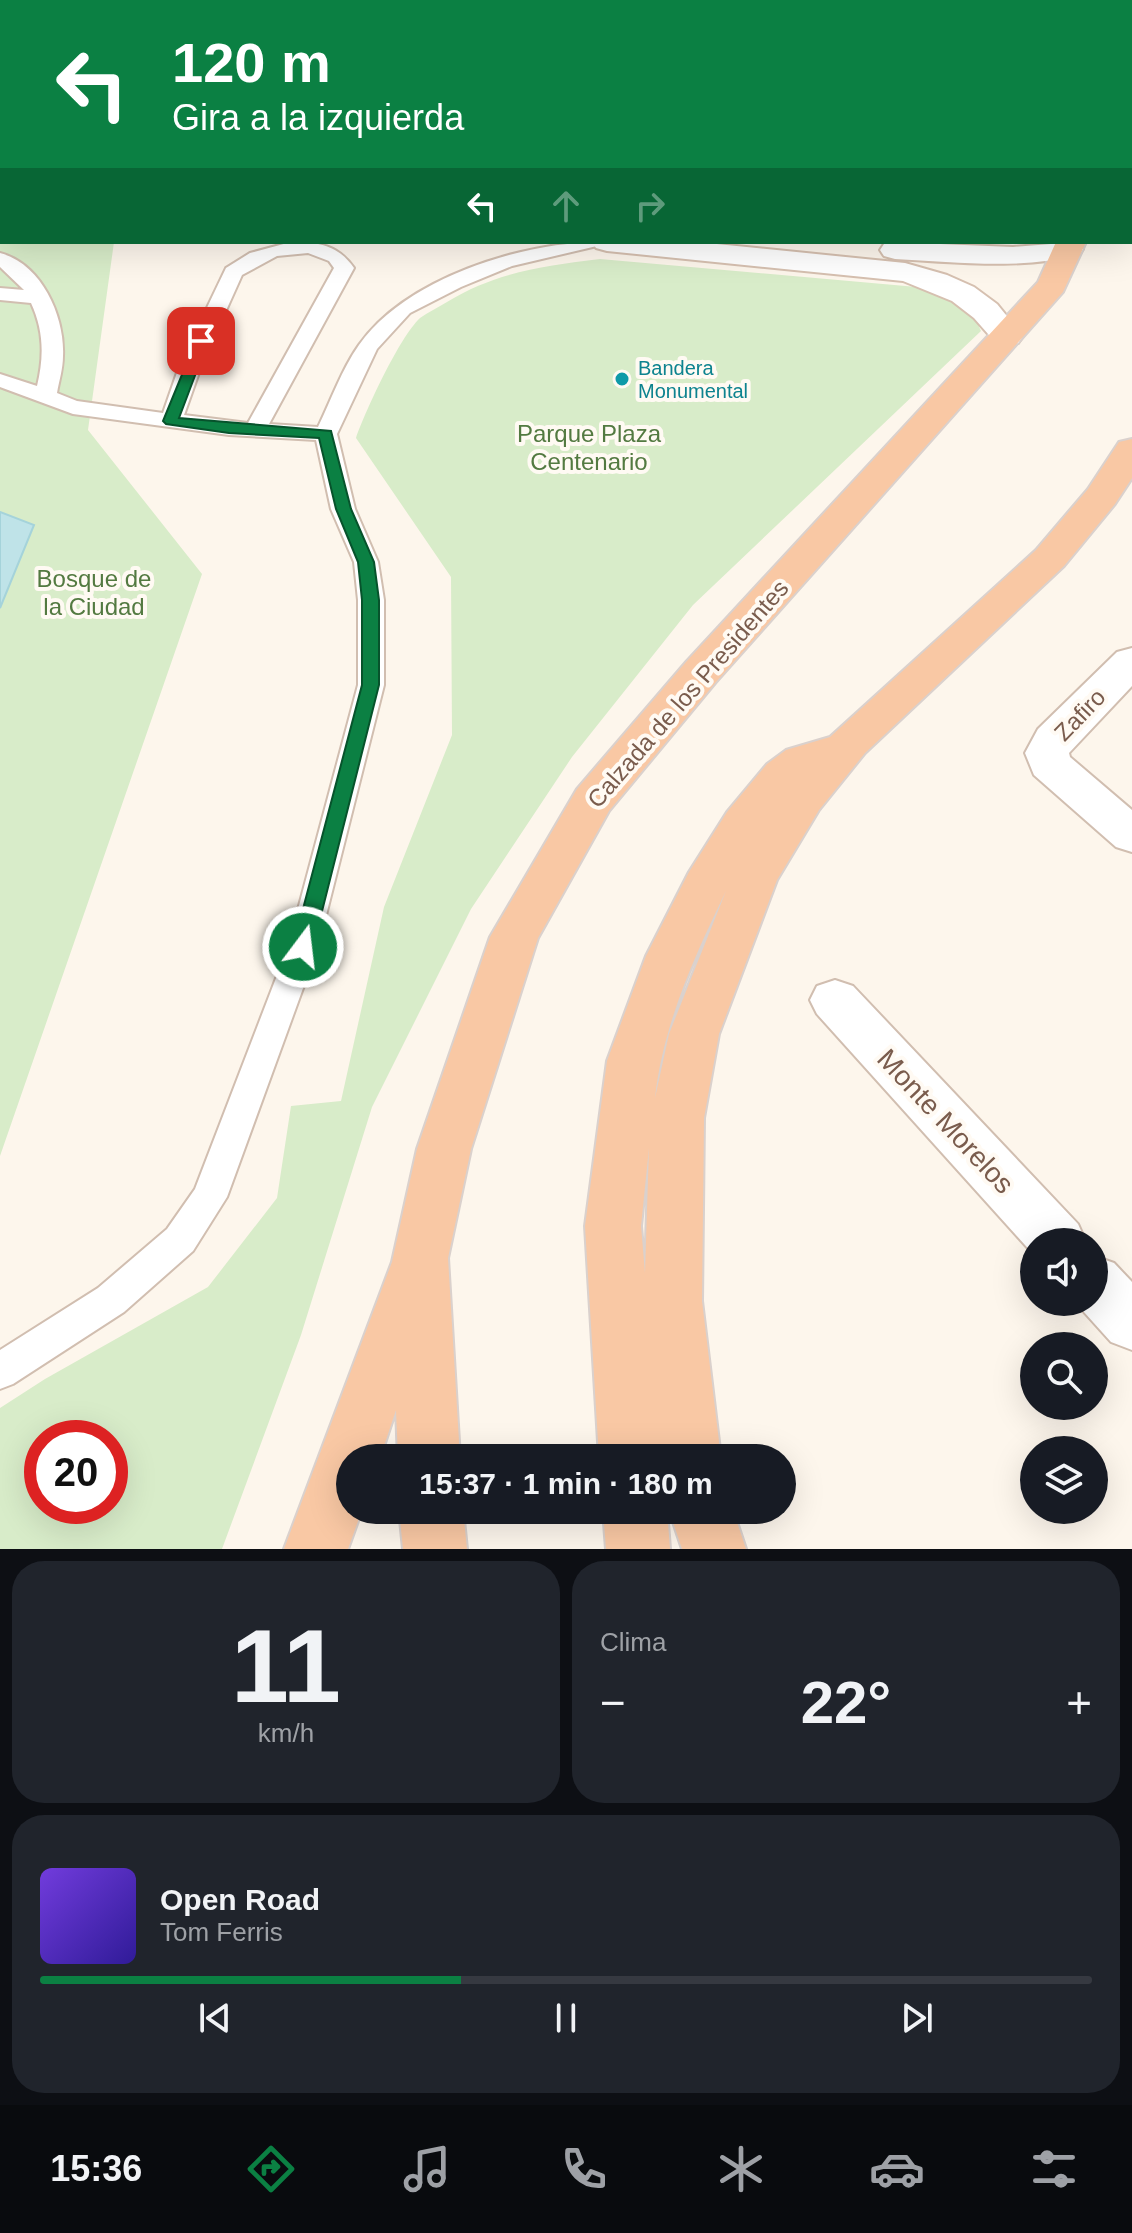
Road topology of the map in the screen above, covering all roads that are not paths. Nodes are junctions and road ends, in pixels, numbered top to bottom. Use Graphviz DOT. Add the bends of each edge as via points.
graph roads {
  1 [pos="582,244"];
  2 [pos="627,244"];
  3 [pos="835,244"];
  4 [pos="1069,246"];
  5 [pos="0,259"];
  6 [pos="0,294"];
  7 [pos="42,298"];
  8 [pos="1007,336"];
  9 [pos="0,380"];
  10 [pos="45,397"];
  11 [pos="171,421"];
  12 [pos="255,430"];
  13 [pos="326,434"];
  14 [pos="1132,450"];
  15 [pos="1132,662"];
  16 [pos="850,742"];
  17 [pos="1132,835"];
  18 [pos="835,1000"];
  19 [pos="1045,1228"];
  20 [pos="420,1258"];
  21 [pos="1108,1297"];
  22 [pos="1132,1323"];
  23 [pos="0,1371"];
  24 [pos="428,1444"];
  25 [pos="629,1444"];
  26 [pos="688,1444"];
  27 [pos="432,1524"];
  28 [pos="636,1524"];
  29 [pos="706,1524"];
  30 [pos="316,1549"];
  31 [pos="435,1549"];
  32 [pos="638,1549"];
  33 [pos="714,1549"];
  1 -- 13 [label="lane" via="506,262 403,309 368,347"];
  2 -- 8 [label="main road" via="905,272 960,291 989,311"];
  3 -- 4 [label="main road" via="1013,256"];
  4 -- 8 [label="highway, Calzada de los Presidentes" via="1052,285"];
  5 -- 7 [label="lane"];
  6 -- 7 [label="lane"];
  7 -- 10 [label="lane" via="53,351"];
  8 -- 20 [label="highway, Calzada de los Presidentes" via="701,672 593,800 514,937 444,1149"];
  9 -- 10 [label="lane"];
  10 -- 11 [label="lane" via="73,407"];
  11 -- 12 [label="lane"];
  11 -- 12 [label="lane" via="191,364 243,261 286,248 334,254 344,268"];
  12 -- 13 [label="lane"];
  13 -- 23 [label="lane" via="343,509 366,562 371,685 303,947 209,1197 180,1240 111,1300"];
  14 -- 16 [label="highway" via="1050,558"];
  15 -- 17 [label="main road, Zafiro" via="1053,740 1047,753 1049,764"];
  16 -- 25 [label="highway" via="801,761 743,824 670,956 633,1061 613,1226"];
  16 -- 26 [label="highway" via="803,799 755,877 694,1034 677,1118 673,1301"];
  18 -- 19 [label="main road, Monte Morelos"];
  20 -- 24 [label="highway, Calzada de los Presidentes"];
  20 -- 30 [label="highway"];
  21 -- 22 [label="main road"];
  27 -- 31 [label="highway"];
  28 -- 32 [label="highway"];
  29 -- 33 [label="highway"];
}
